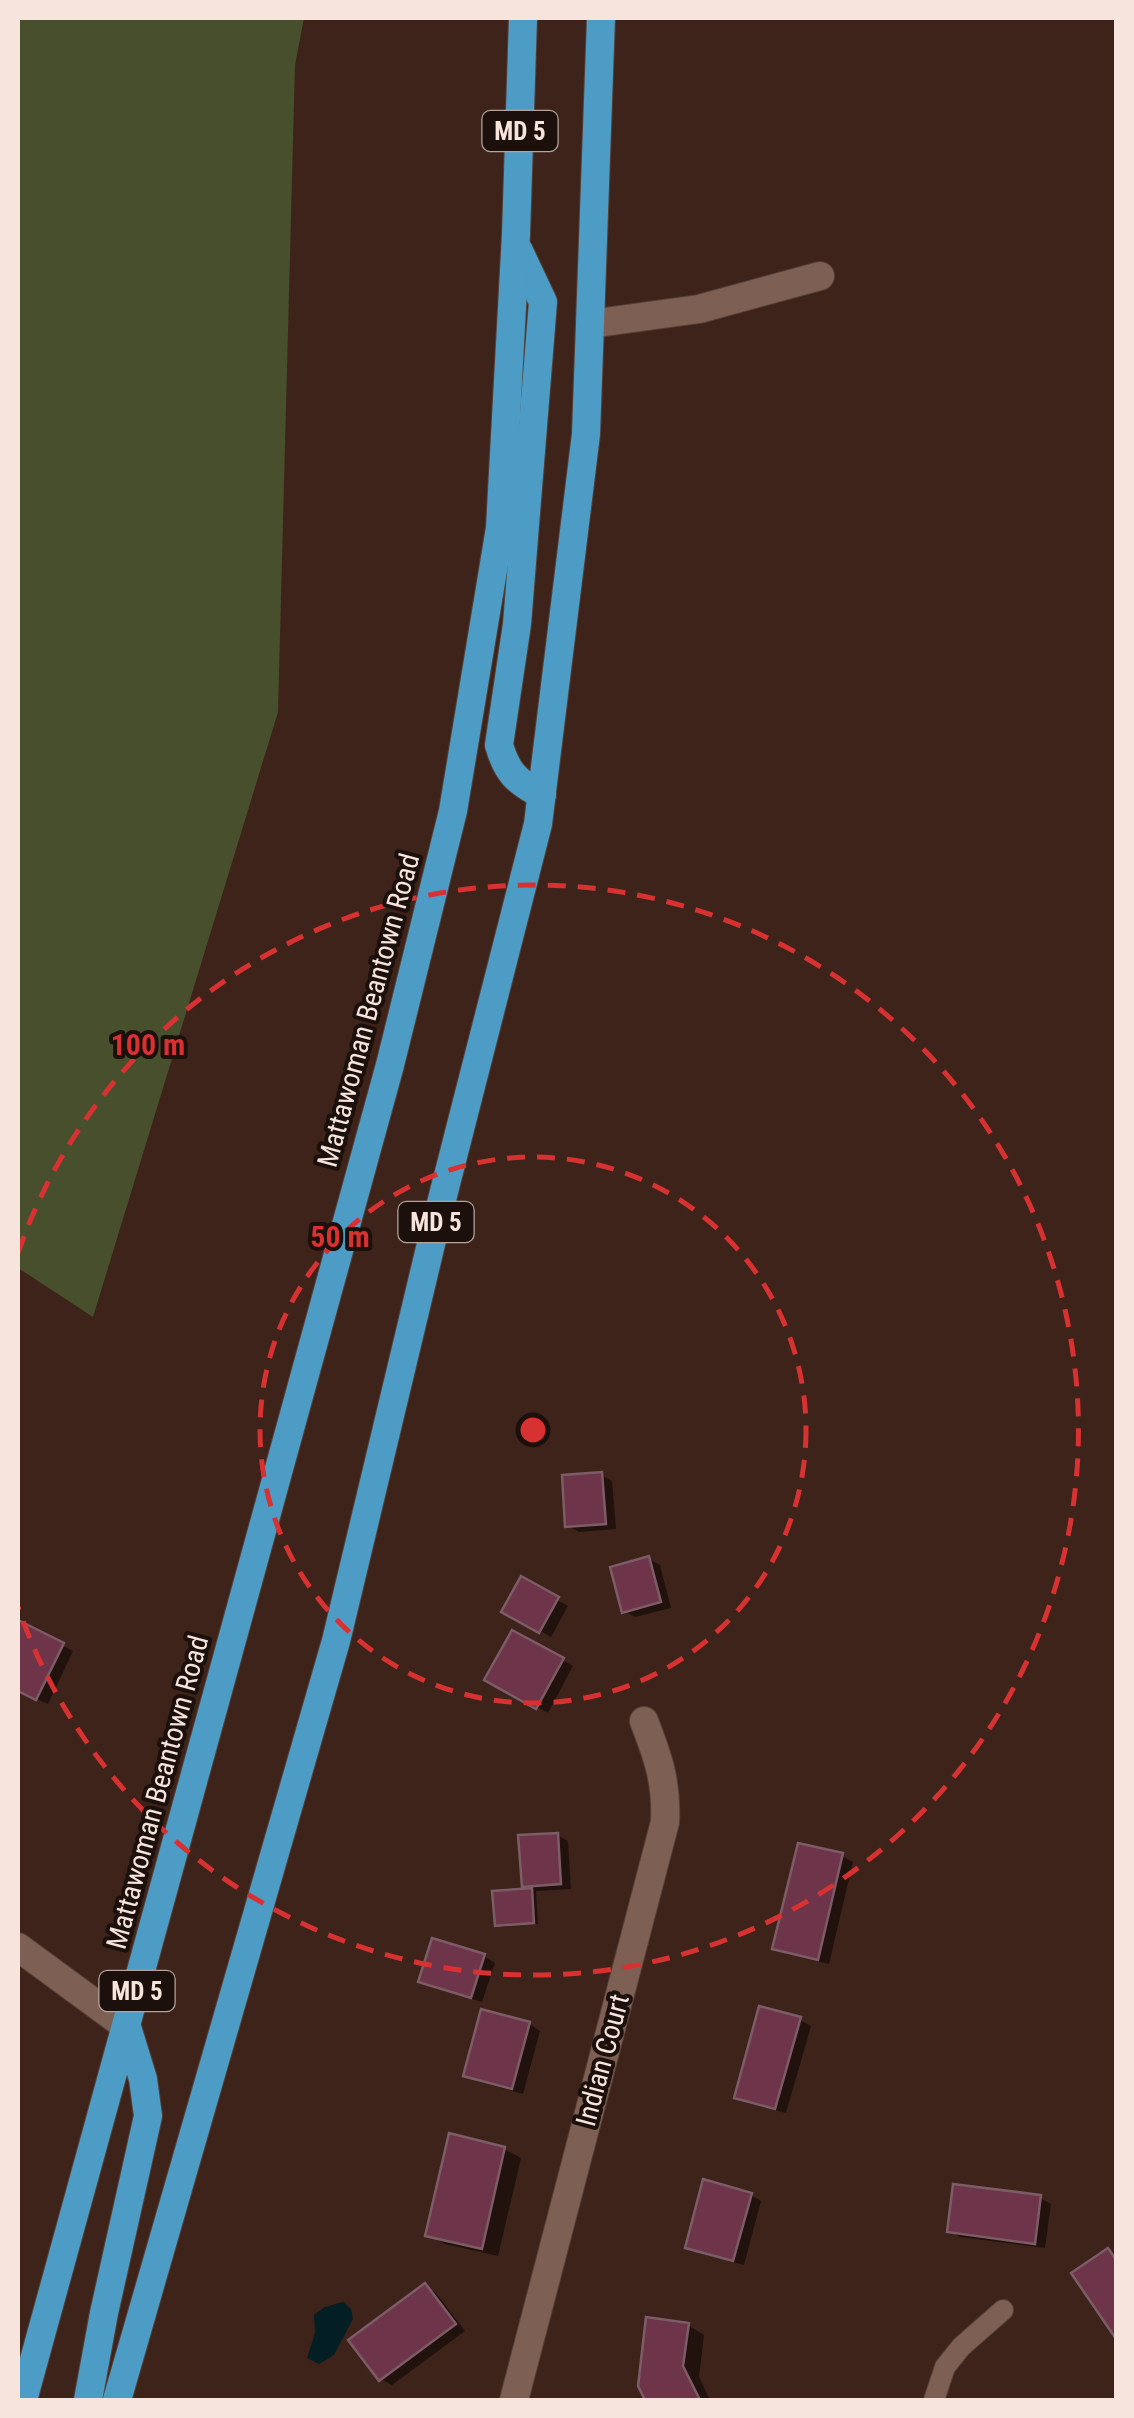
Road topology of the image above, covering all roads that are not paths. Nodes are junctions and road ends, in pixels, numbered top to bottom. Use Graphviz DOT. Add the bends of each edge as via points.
graph roads {
  1 [pos="524,18"];
  2 [pos="601,18"];
  3 [pos="516,245"];
  4 [pos="820,276"];
  5 [pos="590,324"];
  6 [pos="542,794"];
  7 [pos="644,1720"];
  8 [pos="18,1947"];
  9 [pos="127,2027"];
  10 [pos="1003,2310"];
  11 [pos="24,2400"];
  12 [pos="88,2400"];
  13 [pos="117,2400"];
  14 [pos="514,2400"];
  15 [pos="934,2400"];
  1 -- 3 [label="highway, Mattawoman Beantown Road / MD 5"];
  2 -- 5 [label="highway, MD 5"];
  3 -- 6 [label="highway" via="543,302 517,624 499,746 520,784"];
  3 -- 9 [label="highway, Mattawoman Beantown Road / MD 5" via="500,528 453,810"];
  4 -- 5 [label="street" via="699,309"];
  5 -- 6 [label="highway, MD 5" via="586,434"];
  6 -- 13 [label="highway, MD 5" via="336,1641"];
  7 -- 14 [label="street, Indian Court" via="663,1776 665,1822"];
  8 -- 9 [label="street"];
  9 -- 11 [label="highway, Mattawoman Beantown Road / MD 5"];
  9 -- 12 [label="highway" via="148,2116"];
  10 -- 15 [label="lane" via="945,2367"];
}
